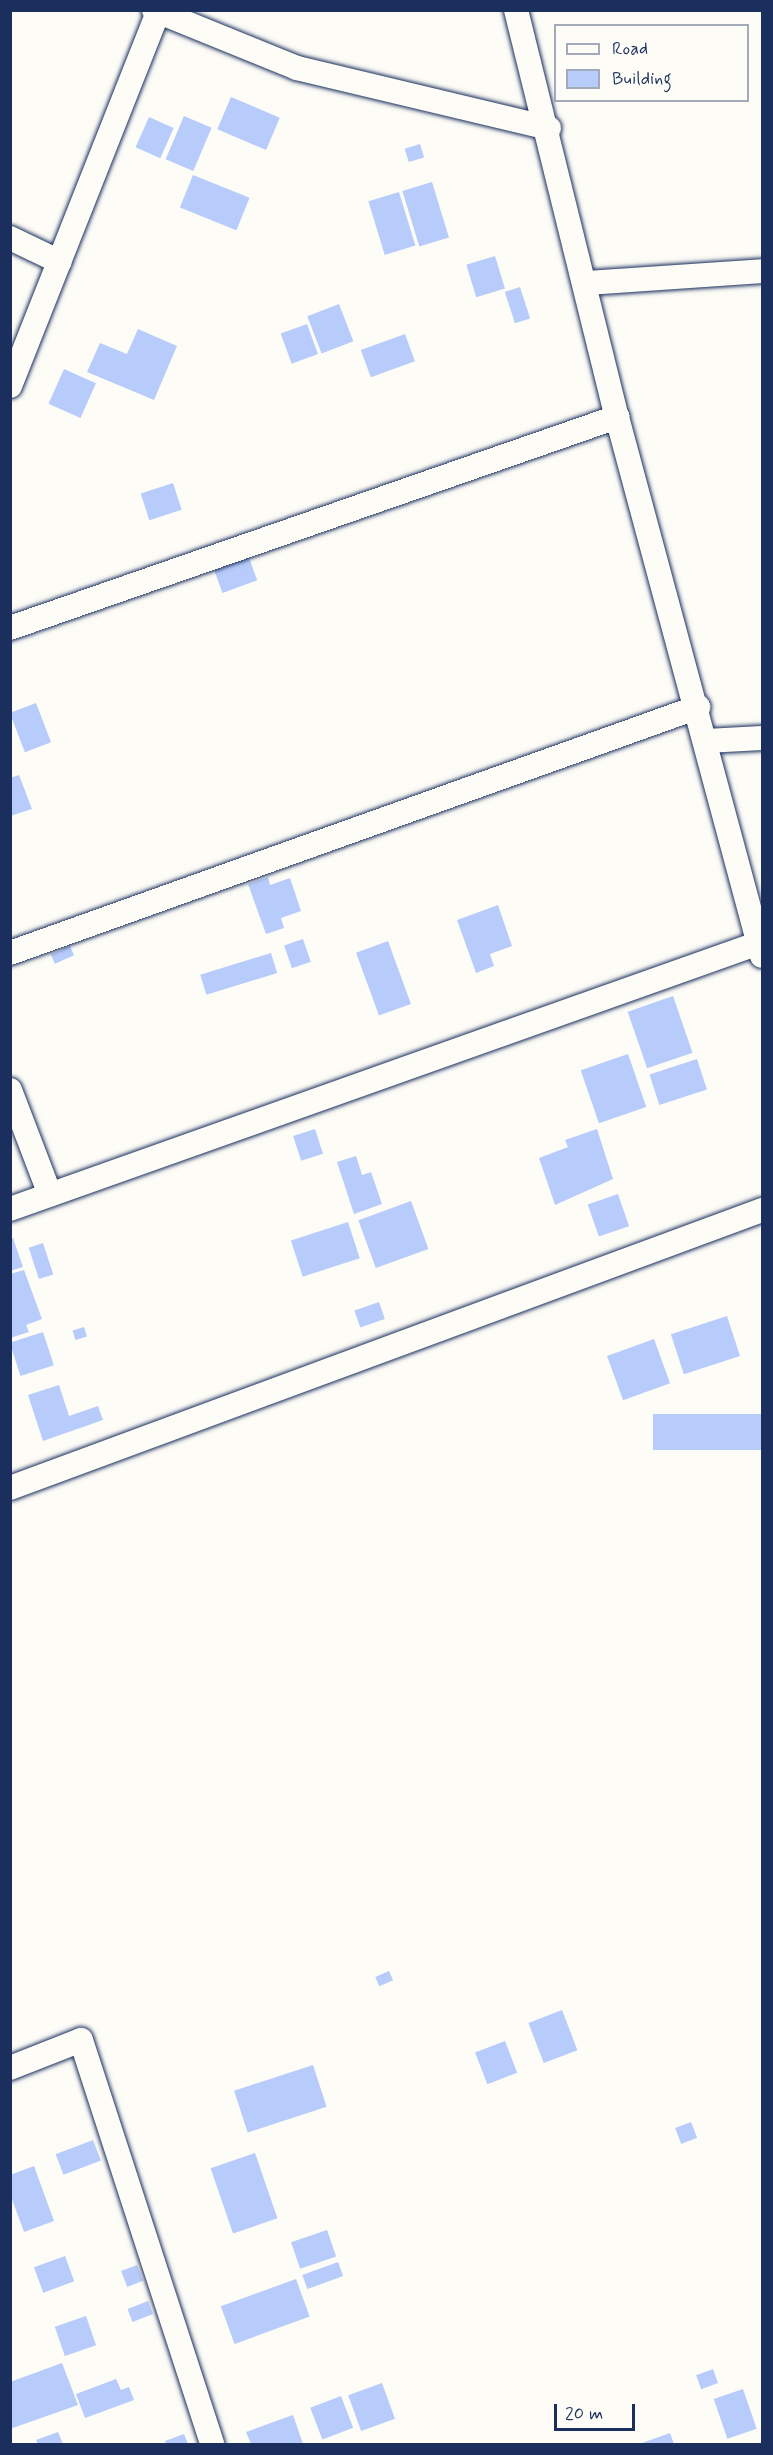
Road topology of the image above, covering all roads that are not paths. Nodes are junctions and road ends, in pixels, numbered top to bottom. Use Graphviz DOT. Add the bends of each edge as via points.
graph roads {
  1 [pos="516,10"];
  2 [pos="156,11"];
  3 [pos="549,128"];
  4 [pos="10,238"];
  5 [pos="60,262"];
  6 [pos="762,271"];
  7 [pos="588,283"];
  8 [pos="10,386"];
  9 [pos="617,417"];
  10 [pos="10,628"];
  11 [pos="698,707"];
  12 [pos="762,738"];
  13 [pos="706,741"];
  14 [pos="761,946"];
  15 [pos="10,953"];
  16 [pos="10,1090"];
  17 [pos="50,1195"];
  18 [pos="10,1209"];
  19 [pos="762,1210"];
  20 [pos="10,1488"];
  21 [pos="10,2068"];
  22 [pos="213,2445"];
  1 -- 3 [label="street"];
  2 -- 3 [label="street" via="297,68"];
  2 -- 5 [label="street"];
  3 -- 7 [label="street"];
  4 -- 5 [label="street"];
  5 -- 8 [label="street"];
  6 -- 7 [label="street"];
  7 -- 9 [label="street"];
  9 -- 10 [label="street"];
  9 -- 11 [label="street"];
  11 -- 13 [label="street"];
  11 -- 15 [label="street"];
  12 -- 13 [label="street"];
  13 -- 14 [label="street"];
  14 -- 17 [label="street"];
  16 -- 17 [label="street"];
  17 -- 18 [label="street"];
  19 -- 20 [label="street"];
  21 -- 22 [label="street" via="81,2040"];
}
